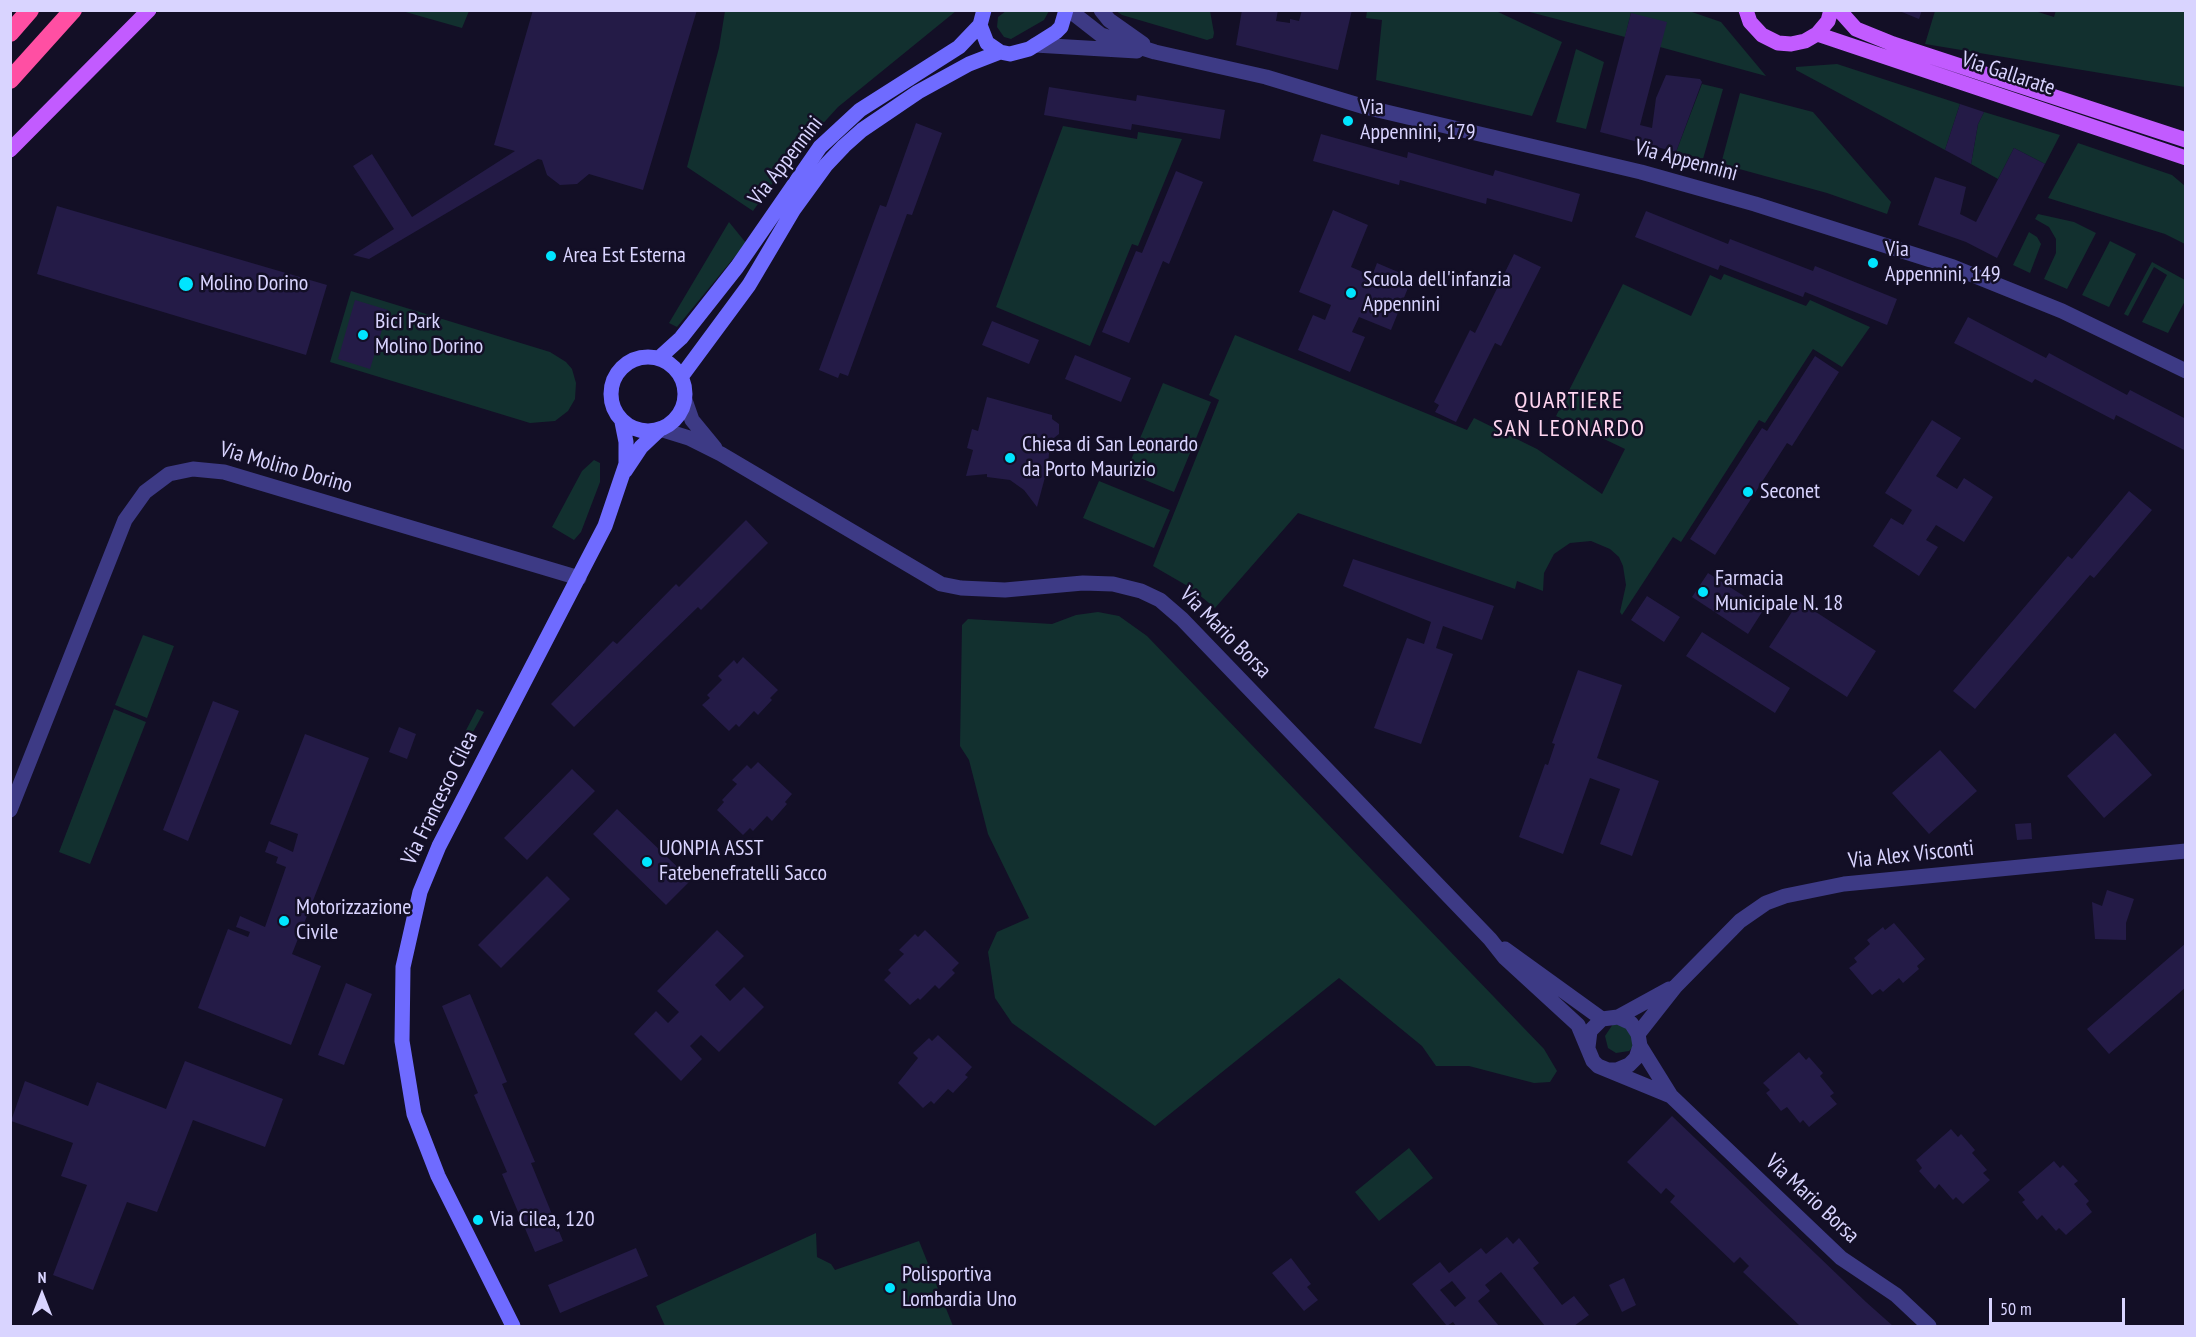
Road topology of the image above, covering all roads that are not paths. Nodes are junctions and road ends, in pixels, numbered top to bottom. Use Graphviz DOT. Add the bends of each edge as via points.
graph roads {
  1 [pos="30,10"];
  2 [pos="73,10"];
  3 [pos="149,10"];
  4 [pos="1067,10"];
  5 [pos="1101,10"];
  6 [pos="1746,10"];
  7 [pos="1831,10"];
  8 [pos="1839,10"];
  9 [pos="982,18"];
  10 [pos="10,33"];
  11 [pos="1817,34"];
  12 [pos="1035,45"];
  13 [pos="1000,52"];
  14 [pos="1155,52"];
  15 [pos="10,80"];
  16 [pos="2186,140"];
  17 [pos="10,150"];
  18 [pos="2186,158"];
  19 [pos="659,358"];
  20 [pos="2186,371"];
  21 [pos="681,377"];
  22 [pos="685,400"];
  23 [pos="622,422"];
  24 [pos="660,429"];
  25 [pos="721,454"];
  26 [pos="624,473"];
  27 [pos="579,578"];
  28 [pos="10,810"];
  29 [pos="2186,851"];
  30 [pos="1490,939"];
  31 [pos="1675,987"];
  32 [pos="1618,1017"];
  33 [pos="1602,1019"];
  34 [pos="1639,1040"];
  35 [pos="1588,1053"];
  36 [pos="1608,1070"];
  37 [pos="1671,1096"];
  38 [pos="513,1326"];
  39 [pos="1929,1326"];
  1 -- 10 [label="highway"];
  2 -- 15 [label="highway"];
  3 -- 17 [label="main road"];
  4 -- 12 [label="street, Via Appennini" via="1061,27"];
  4 -- 14 [label="street, Via Appennini" via="1101,34"];
  5 -- 14 [label="street, Via Appennini" via="1116,26"];
  6 -- 11 [label="main road" via="1750,22 1762,35 1778,43 1805,41"];
  7 -- 11 [label="main road"];
  8 -- 16 [label="main road, Via Gallarate" via="1856,28 1893,44"];
  9 -- 13 [label="street, Via Appennini" via="987,43"];
  9 -- 19 [label="street, Via Appennini" via="959,47 860,110 820,147 737,267 681,338"];
  11 -- 18 [label="main road, Via Gallarate"];
  12 -- 13 [label="street, Via Appennini" via="1019,53"];
  12 -- 14 [label="street, Via Appennini"];
  13 -- 21 [label="street, Via Appennini" via="918,92 844,146 794,209 749,285"];
  14 -- 20 [label="street, Via Appennini" via="1266,77 1365,107 1641,172 1765,207 1961,270 2062,311"];
  19 -- 21 [label="street" via="672,365"];
  19 -- 23 [label="street" via="632,360 613,379 611,404"];
  21 -- 22 [label="street"];
  22 -- 24 [label="street" via="678,415"];
  22 -- 25 [label="street, Via Mario Borsa" via="698,428"];
  23 -- 24 [label="street" via="636,430"];
  23 -- 26 [label="street, Via Francesco Cilea" via="626,442"];
  24 -- 25 [label="street, Via Mario Borsa"];
  24 -- 26 [label="street, Via Francesco Cilea" via="641,447"];
  25 -- 30 [label="street, Via Mario Borsa" via="941,584 1005,590 1113,584 1160,600"];
  26 -- 27 [label="street, Via Francesco Cilea" via="605,526"];
  27 -- 28 [label="street, Via Molino Dorino" via="224,472 193,469 169,474 145,492 126,520"];
  27 -- 38 [label="street, Via Francesco Cilea" via="435,856 414,915 402,978 403,1057 425,1149"];
  29 -- 31 [label="street, Via Alex Visconti" via="1844,884 1785,896 1766,903 1740,921"];
  30 -- 33 [label="street, Via Mario Borsa"];
  30 -- 35 [label="street, Via Mario Borsa" via="1517,970 1578,1025"];
  31 -- 32 [label="street, Via Alex Visconti"];
  31 -- 34 [label="street, Via Alex Visconti"];
  32 -- 33 [label="street"];
  32 -- 34 [label="street, Via Mario Borsa" via="1631,1023"];
  33 -- 35 [label="street" via="1590,1031"];
  34 -- 36 [label="street" via="1629,1065"];
  34 -- 37 [label="street, Via Mario Borsa"];
  35 -- 36 [label="street, Via Mario Borsa" via="1598,1066"];
  36 -- 37 [label="street, Via Mario Borsa"];
  37 -- 39 [label="street, Via Mario Borsa" via="1841,1258 1896,1295"];
}
